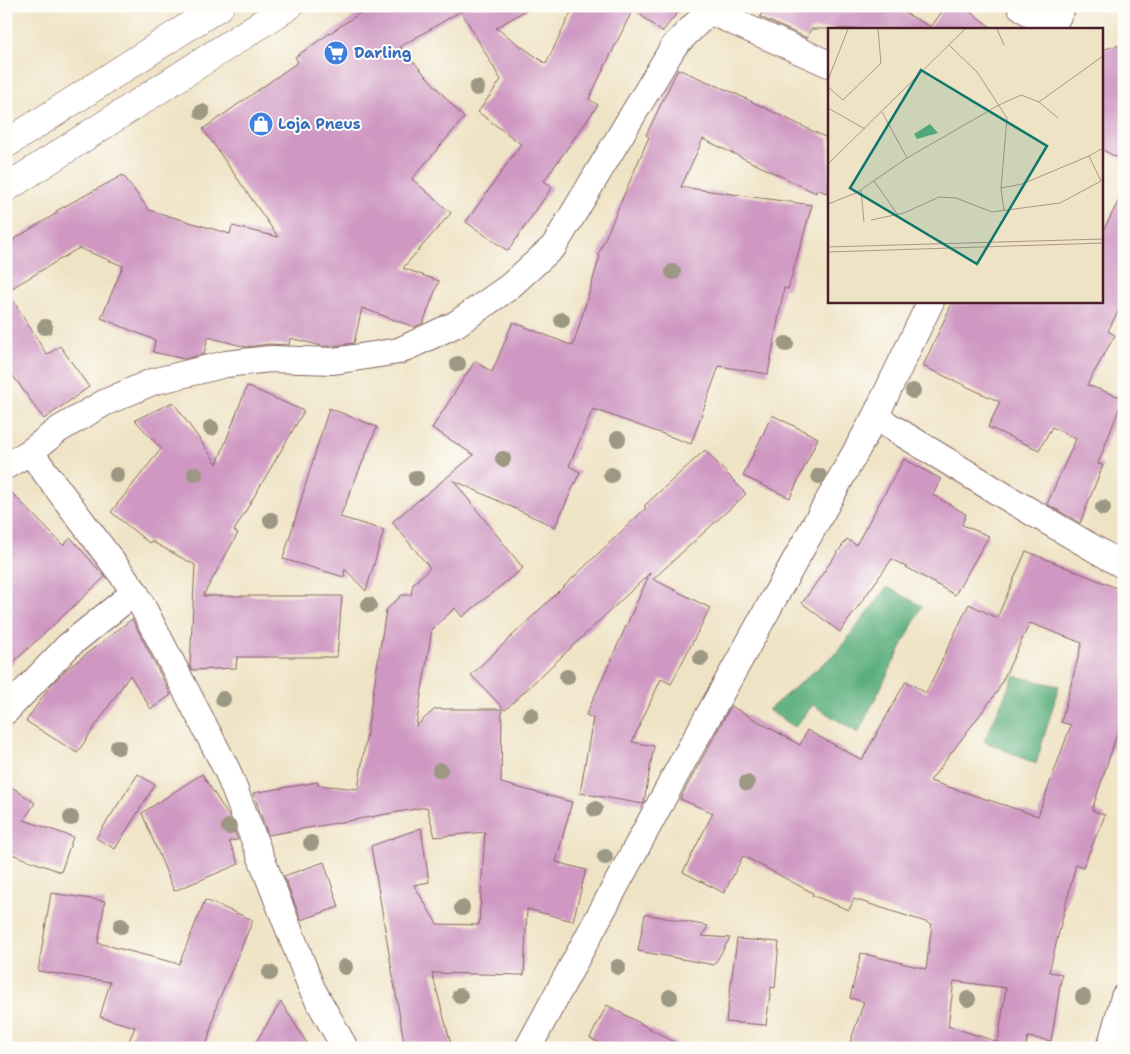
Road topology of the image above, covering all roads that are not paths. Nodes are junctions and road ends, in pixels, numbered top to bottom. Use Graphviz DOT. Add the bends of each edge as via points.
graph roads {
  1 [pos="220,6"];
  2 [pos="289,6"];
  3 [pos="1020,6"];
  4 [pos="1063,6"];
  5 [pos="711,9"];
  6 [pos="1049,28"];
  7 [pos="1051,28"];
  8 [pos="828,64"];
  9 [pos="6,144"];
  10 [pos="6,188"];
  11 [pos="931,302"];
  12 [pos="875,417"];
  13 [pos="30,452"];
  14 [pos="6,466"];
  15 [pos="1124,566"];
  16 [pos="135,592"];
  17 [pos="6,711"];
  18 [pos="1124,997"];
  19 [pos="345,1048"];
  20 [pos="528,1048"];
  21 [pos="1110,1048"];
  1 -- 9 [label="main road"];
  2 -- 10 [label="main road"];
  3 -- 6 [label="street"];
  4 -- 7 [label="street"];
  5 -- 8 [label="street"];
  5 -- 13 [label="street" via="674,46 554,246 509,287 456,324 400,352 334,361 270,359 226,364 152,382 104,403 58,430"];
  11 -- 12 [label="street"];
  12 -- 15 [label="street"];
  12 -- 20 [label="street"];
  13 -- 14 [label="street"];
  13 -- 16 [label="street"];
  16 -- 17 [label="street" via="68,646"];
  16 -- 19 [label="street" via="227,770 312,989"];
  18 -- 21 [label="street"];
}
